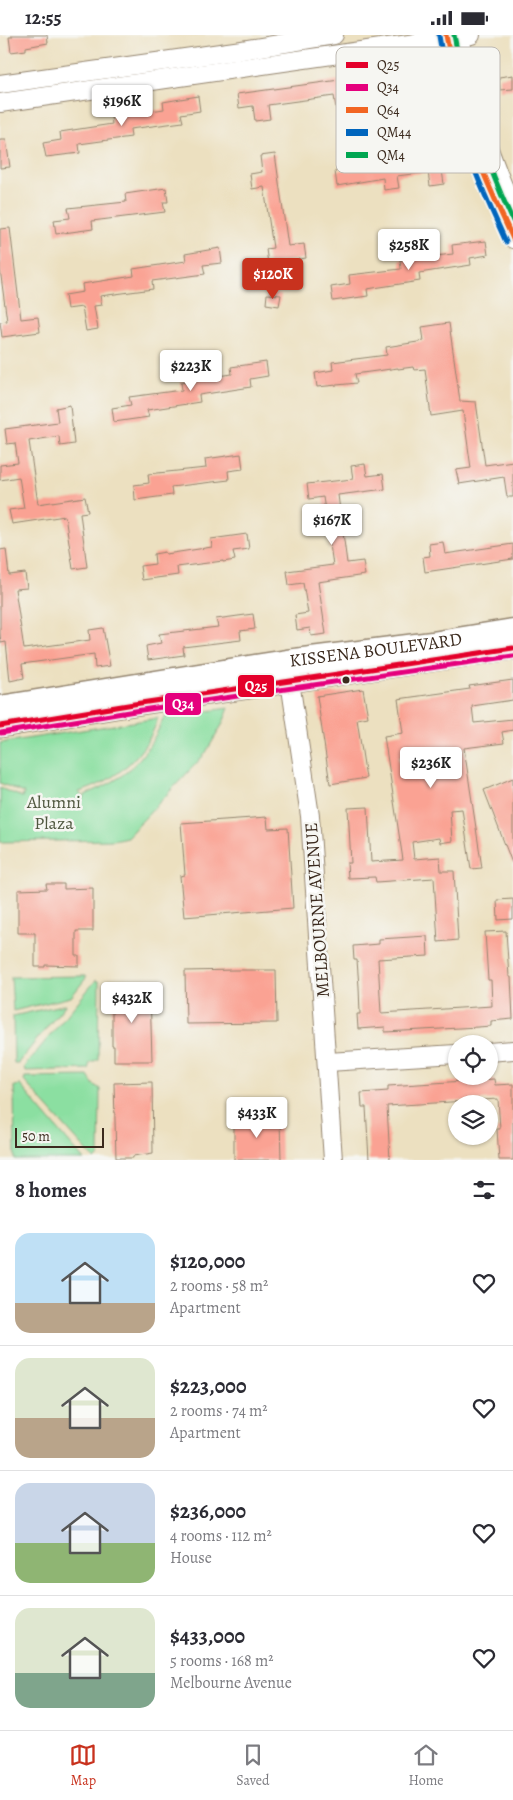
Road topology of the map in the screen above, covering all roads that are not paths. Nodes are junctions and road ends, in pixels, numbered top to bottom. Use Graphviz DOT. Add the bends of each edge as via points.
graph roads {
  1 [pos="334,35"];
  2 [pos="457,36"];
  3 [pos="382,47"];
  4 [pos="336,54"];
  5 [pos="0,84"];
  6 [pos="0,103"];
  7 [pos="483,173"];
  8 [pos="497,173"];
  9 [pos="513,209"];
  10 [pos="513,239"];
  11 [pos="513,630"];
  12 [pos="513,648"];
  13 [pos="289,671"];
  14 [pos="0,707"];
  15 [pos="0,726"];
  16 [pos="513,1050"];
  17 [pos="498,1051"];
  18 [pos="448,1054"];
  19 [pos="328,1062"];
  20 [pos="333,1160"];
  1 -- 5 [label="street"];
  2 -- 3 [label="street"];
  4 -- 6 [label="street"];
  7 -- 10 [label="street"];
  8 -- 9 [label="street"];
  11 -- 13 [label="main road, KISSENA BOULEVARD"];
  12 -- 13 [label="main road, KISSENA BOULEVARD"];
  13 -- 14 [label="main road, KISSENA BOULEVARD"];
  13 -- 15 [label="main road, KISSENA BOULEVARD"];
  13 -- 19 [label="street, MELBOURNE AVENUE" via="310,816"];
  16 -- 17 [label="street"];
  18 -- 19 [label="street"];
  19 -- 20 [label="street, MELBOURNE AVENUE"];
}
